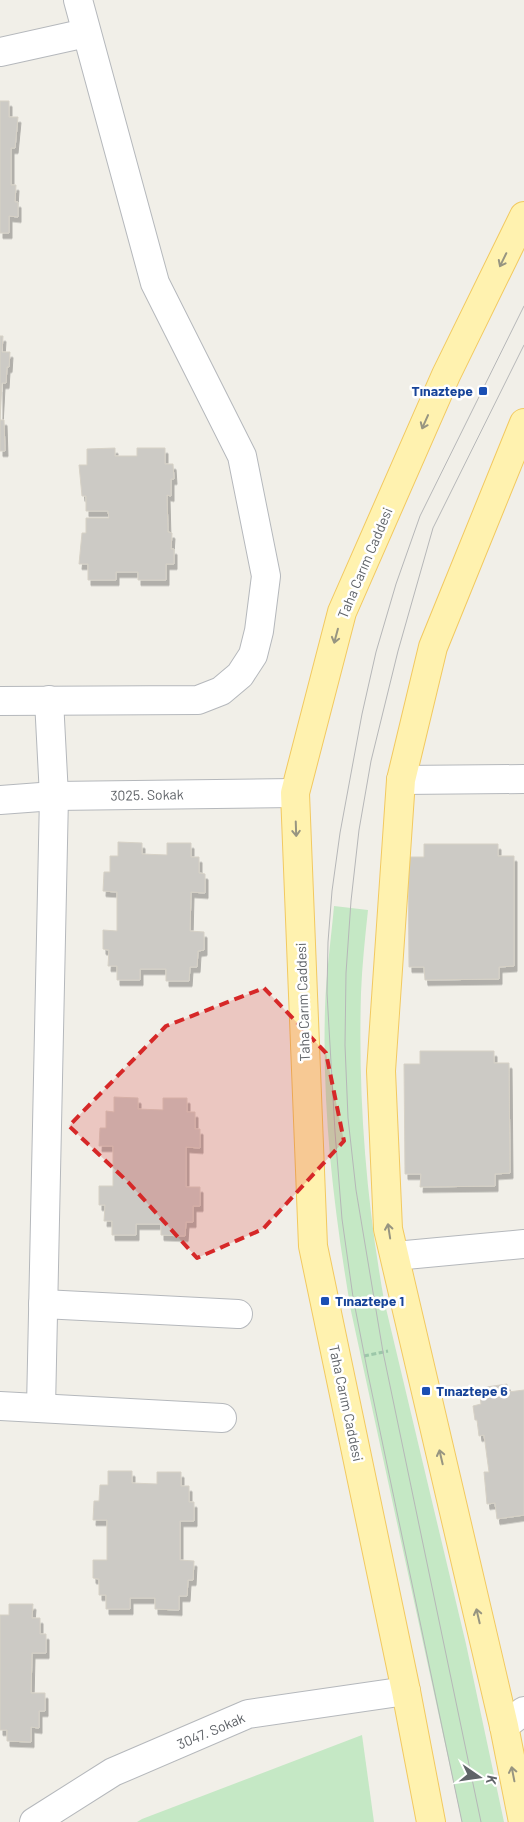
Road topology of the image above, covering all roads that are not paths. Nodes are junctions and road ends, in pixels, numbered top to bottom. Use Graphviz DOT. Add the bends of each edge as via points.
graph roads {
  1 [pos="78,0"];
  2 [pos="86,33"];
  3 [pos="0,52"];
  4 [pos="524,216"];
  5 [pos="524,423"];
  6 [pos="48,700"];
  7 [pos="0,701"];
  8 [pos="524,779"];
  9 [pos="401,780"];
  10 [pos="295,793"];
  11 [pos="54,796"];
  12 [pos="0,800"];
  13 [pos="524,1244"];
  14 [pos="395,1256"];
  15 [pos="43,1304"];
  16 [pos="238,1314"];
  17 [pos="0,1406"];
  18 [pos="41,1408"];
  19 [pos="222,1418"];
  20 [pos="406,1690"];
  21 [pos="514,1718"];
  22 [pos="34,1822"];
  23 [pos="431,1822"];
  24 [pos="523,1822"];
  1 -- 2 [label="street"];
  2 -- 3 [label="street"];
  2 -- 6 [label="street" via="155,283 242,456 266,576 253,655 240,675 221,691 198,700"];
  4 -- 10 [label="main road, Taha Carım Caddesi, one-way" via="446,376 342,612"];
  5 -- 9 [label="main road" via="433,647"];
  6 -- 7 [label="street"];
  6 -- 11 [label="street"];
  8 -- 9 [label="street"];
  14 -- 9 [label="main road, one-way" via="388,1229 381,1071"];
  10 -- 11 [label="street, 3025. Sokak"];
  10 -- 20 [label="main road, Taha Carım Caddesi, one-way" via="313,1246"];
  11 -- 12 [label="street, 3025. Sokak"];
  11 -- 15 [label="street"];
  13 -- 14 [label="street"];
  21 -- 14 [label="main road, one-way" via="415,1346"];
  15 -- 16 [label="street"];
  15 -- 18 [label="street"];
  17 -- 18 [label="street"];
  18 -- 19 [label="street"];
  20 -- 22 [label="street, 3047. Sokak" via="248,1714 114,1772"];
  20 -- 23 [label="main road, Taha Carım Caddesi"];
  24 -- 21 [label="main road, one-way"];
}
